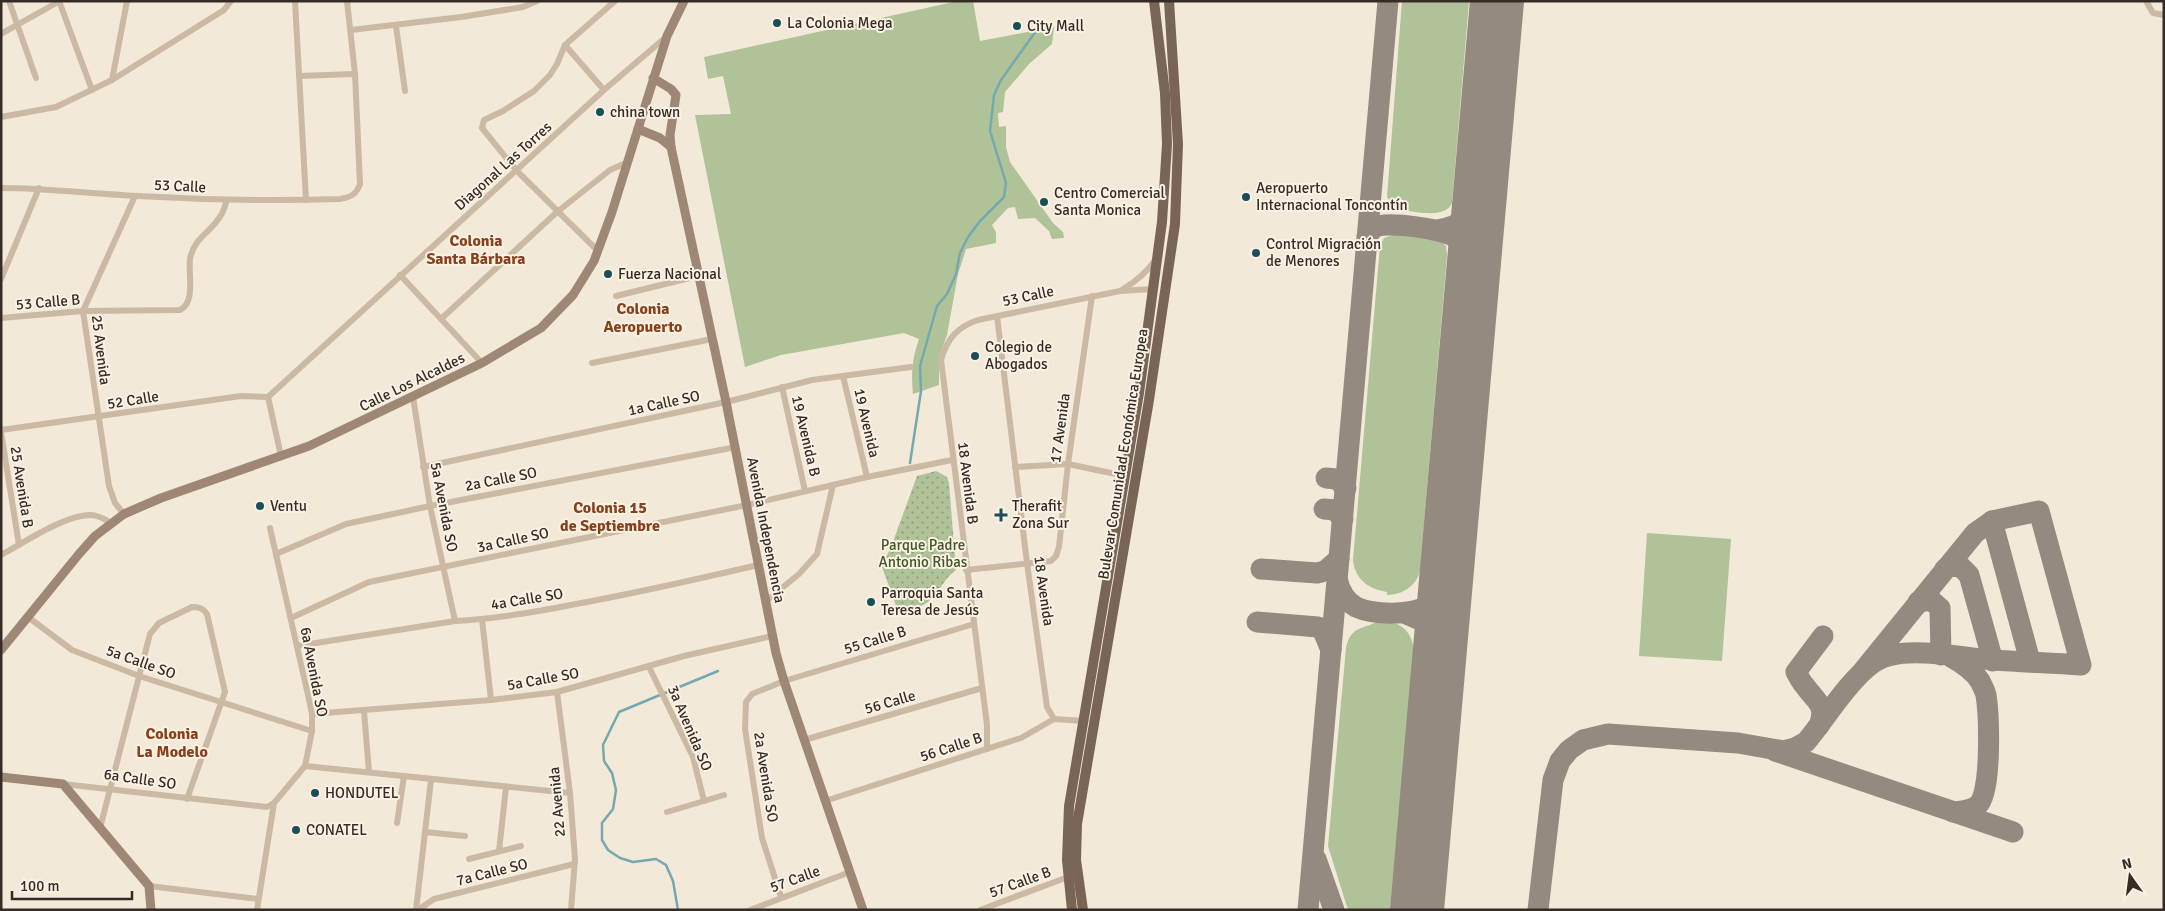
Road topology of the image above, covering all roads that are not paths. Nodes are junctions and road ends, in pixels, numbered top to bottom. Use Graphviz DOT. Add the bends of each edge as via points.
graph roads {
  1 [pos="9,1"];
  2 [pos="60,1"];
  3 [pos="127,1"];
  4 [pos="231,1"];
  5 [pos="295,1"];
  6 [pos="347,1"];
  7 [pos="537,1"];
  8 [pos="615,1"];
  9 [pos="684,1"];
  10 [pos="1154,1"];
  11 [pos="1169,1"];
  12 [pos="2146,1"];
  13 [pos="2160,15"];
  14 [pos="18,25"];
  15 [pos="396,26"];
  16 [pos="351,30"];
  17 [pos="1,34"];
  18 [pos="667,36"];
  19 [pos="565,45"];
  20 [pos="355,74"];
  21 [pos="298,76"];
  22 [pos="36,78"];
  23 [pos="653,78"];
  24 [pos="112,80"];
  25 [pos="92,90"];
  26 [pos="604,90"];
  27 [pos="405,91"];
  28 [pos="1,117"];
  29 [pos="638,129"];
  30 [pos="671,147"];
  31 [pos="628,162"];
  32 [pos="517,171"];
  33 [pos="1,188"];
  34 [pos="39,188"];
  35 [pos="135,196"];
  36 [pos="227,200"];
  37 [pos="306,200"];
  38 [pos="557,212"];
  39 [pos="598,251"];
  40 [pos="1158,256"];
  41 [pos="400,275"];
  42 [pos="698,276"];
  43 [pos="1,279"];
  44 [pos="1153,289"];
  45 [pos="1120,291"];
  46 [pos="616,296"];
  47 [pos="1092,296"];
  48 [pos="83,311"];
  49 [pos="997,316"];
  50 [pos="1,318"];
  51 [pos="442,318"];
  52 [pos="712,339"];
  53 [pos="949,341"];
  54 [pos="482,363"];
  55 [pos="592,363"];
  56 [pos="911,366"];
  57 [pos="843,376"];
  58 [pos="782,387"];
  59 [pos="268,397"];
  60 [pos="413,397"];
  61 [pos="726,402"];
  62 [pos="97,418"];
  63 [pos="1,431"];
  64 [pos="736,447"];
  65 [pos="281,456"];
  66 [pos="952,460"];
  67 [pos="1068,464"];
  68 [pos="424,467"];
  69 [pos="1015,467"];
  70 [pos="1125,476"];
  71 [pos="867,477"];
  72 [pos="833,485"];
  73 [pos="805,491"];
  74 [pos="746,505"];
  75 [pos="430,506"];
  76 [pos="124,514"];
  77 [pos="111,522"];
  78 [pos="270,528"];
  79 [pos="19,545"];
  80 [pos="276,554"];
  81 [pos="1,555"];
  82 [pos="1027,563"];
  83 [pos="758,565"];
  84 [pos="443,567"];
  85 [pos="966,570"];
  86 [pos="766,602"];
  87 [pos="28,617"];
  88 [pos="291,618"];
  89 [pos="482,620"];
  90 [pos="455,621"];
  91 [pos="974,624"];
  92 [pos="772,636"];
  93 [pos="297,646"];
  94 [pos="1,650"];
  95 [pos="649,667"];
  96 [pos="139,676"];
  97 [pos="784,681"];
  98 [pos="982,688"];
  99 [pos="557,692"];
  100 [pos="491,700"];
  101 [pos="221,703"];
  102 [pos="364,711"];
  103 [pos="312,714"];
  104 [pos="1054,719"];
  105 [pos="1084,721"];
  106 [pos="312,731"];
  107 [pos="804,740"];
  108 [pos="987,749"];
  109 [pos="305,766"];
  110 [pos="369,772"];
  111 [pos="404,776"];
  112 [pos="1,777"];
  113 [pos="431,780"];
  114 [pos="63,784"];
  115 [pos="506,787"];
  116 [pos="109,788"];
  117 [pos="570,793"];
  118 [pos="724,795"];
  119 [pos="187,799"];
  120 [pos="704,801"];
  121 [pos="825,802"];
  122 [pos="274,803"];
  123 [pos="666,812"];
  124 [pos="397,822"];
  125 [pos="100,828"];
  126 [pos="425,832"];
  127 [pos="465,836"];
  128 [pos="521,846"];
  129 [pos="500,851"];
  130 [pos="469,859"];
  131 [pos="574,864"];
  132 [pos="850,872"];
  133 [pos="1068,877"];
  134 [pos="149,886"];
  135 [pos="781,897"];
  136 [pos="258,899"];
  137 [pos="151,910"];
  138 [pos="257,910"];
  139 [pos="417,910"];
  140 [pos="571,910"];
  141 [pos="750,910"];
  142 [pos="863,910"];
  143 [pos="980,910"];
  144 [pos="1072,910"];
  145 [pos="1083,910"];
  1 -- 14 [label="street"];
  2 -- 14 [label="street"];
  2 -- 25 [label="street"];
  3 -- 24 [label="street"];
  4 -- 24 [label="street" via="224,10"];
  5 -- 21 [label="street"];
  6 -- 16 [label="street"];
  7 -- 15 [label="street" via="523,7"];
  8 -- 19 [label="street"];
  9 -- 18 [label="street, Calle Los Alcaldes"];
  10 -- 40 [label="main road, Bulevar Comunidad Económica Europea" via="1160,34 1167,144"];
  11 -- 145 [label="main road, Bulevar Comunidad Económica Europea" via="1178,144 1175,224 1149,400 1077,824 1076,860"];
  12 -- 13 [label="street" via="2149,10"];
  14 -- 17 [label="street"];
  14 -- 22 [label="street"];
  15 -- 16 [label="street"];
  15 -- 27 [label="street"];
  16 -- 20 [label="street"];
  18 -- 23 [label="street, Calle Los Alcaldes"];
  18 -- 26 [label="street, Diagonal Las Torres"];
  19 -- 26 [label="street"];
  19 -- 32 [label="street" via="550,75 534,91 484,120 482,128"];
  20 -- 21 [label="street"];
  20 -- 37 [label="street, 53 Calle" via="360,184 356,193 340,199"];
  21 -- 37 [label="street"];
  23 -- 29 [label="street, Calle Los Alcaldes"];
  23 -- 30 [label="street, Avenida Independencia" via="676,95"];
  24 -- 25 [label="street"];
  25 -- 28 [label="street" via="56,107"];
  26 -- 32 [label="street, Diagonal Las Torres"];
  29 -- 30 [label="street" via="660,138"];
  29 -- 31 [label="street, Calle Los Alcaldes"];
  30 -- 42 [label="street, Avenida Independencia"];
  31 -- 38 [label="street" via="610,170"];
  31 -- 39 [label="street, Calle Los Alcaldes"];
  32 -- 38 [label="street"];
  32 -- 41 [label="street, Diagonal Las Torres"];
  33 -- 34 [label="street, 53 Calle"];
  34 -- 35 [label="street, 53 Calle"];
  34 -- 43 [label="street"];
  35 -- 36 [label="street, 53 Calle"];
  35 -- 48 [label="street, 25 Avenida"];
  36 -- 37 [label="street, 53 Calle"];
  36 -- 48 [label="street, 53 Calle B" via="221,215 196,244 190,258 189,300 185,307 180,310"];
  38 -- 39 [label="street"];
  38 -- 51 [label="street"];
  39 -- 54 [label="street, Calle Los Alcaldes" via="573,295 541,328"];
  40 -- 44 [label="main road, Bulevar Comunidad Económica Europea"];
  40 -- 45 [label="street, 53 Calle" via="1142,276"];
  41 -- 51 [label="street"];
  41 -- 59 [label="street, Diagonal Las Torres"];
  42 -- 46 [label="street"];
  42 -- 52 [label="street, Avenida Independencia"];
  44 -- 45 [label="street, 53 Calle"];
  44 -- 70 [label="main road, Bulevar Comunidad Económica Europea"];
  45 -- 47 [label="street, 53 Calle"];
  47 -- 49 [label="street, 53 Calle"];
  47 -- 67 [label="street, 17 Avenida"];
  48 -- 50 [label="street, 53 Calle B"];
  48 -- 62 [label="street, 25 Avenida"];
  49 -- 53 [label="street, 53 Calle" via="963,326"];
  49 -- 69 [label="street, 18 Avenida"];
  51 -- 54 [label="street"];
  52 -- 55 [label="street"];
  52 -- 61 [label="street, Avenida Independencia"];
  53 -- 66 [label="street, 18 Avenida B" via="941,360"];
  54 -- 60 [label="street, Calle Los Alcaldes"];
  56 -- 57 [label="street, 1a Calle SO"];
  57 -- 58 [label="street, 1a Calle SO"];
  57 -- 71 [label="street, 19 Avenida"];
  58 -- 61 [label="street, 1a Calle SO"];
  58 -- 73 [label="street, 19 Avenida B"];
  59 -- 62 [label="street, 52 Calle" via="241,396"];
  59 -- 65 [label="street"];
  60 -- 65 [label="street, Calle Los Alcaldes"];
  60 -- 68 [label="street, 5a Avenida SO"];
  61 -- 64 [label="street, Avenida Independencia"];
  61 -- 68 [label="street, 1a Calle SO"];
  62 -- 63 [label="street, 52 Calle"];
  62 -- 76 [label="street, 25 Avenida" via="109,486"];
  63 -- 79 [label="street, 25 Avenida B"];
  64 -- 74 [label="street, Avenida Independencia"];
  64 -- 75 [label="street, 2a Calle SO"];
  65 -- 76 [label="street, Calle Los Alcaldes"];
  66 -- 71 [label="street, 3a Calle SO"];
  66 -- 85 [label="street, 18 Avenida B"];
  67 -- 69 [label="street"];
  67 -- 70 [label="street"];
  67 -- 82 [label="street, 17 Avenida" via="1056,556 1051,561"];
  68 -- 75 [label="street, 5a Avenida SO"];
  69 -- 82 [label="street, 18 Avenida"];
  70 -- 105 [label="main road, Bulevar Comunidad Económica Europea"];
  71 -- 72 [label="street, 3a Calle SO"];
  72 -- 73 [label="street, 3a Calle SO"];
  72 -- 86 [label="street" via="817,554"];
  73 -- 74 [label="street, 3a Calle SO"];
  74 -- 83 [label="street, Avenida Independencia"];
  74 -- 84 [label="street, 3a Calle SO"];
  75 -- 80 [label="street, 2a Calle SO" via="346,524"];
  75 -- 84 [label="street, 5a Avenida SO"];
  76 -- 77 [label="street, Calle Los Alcaldes"];
  77 -- 79 [label="street" via="95,516 79,516"];
  77 -- 87 [label="street, Calle Los Alcaldes" via="79,554"];
  78 -- 80 [label="street, 6a Avenida SO"];
  79 -- 81 [label="street"];
  80 -- 88 [label="street, 6a Avenida SO"];
  82 -- 85 [label="street"];
  82 -- 104 [label="street, 18 Avenida" via="1047,707"];
  83 -- 86 [label="street, Avenida Independencia"];
  83 -- 89 [label="street, 4a Calle SO" via="624,595"];
  84 -- 88 [label="street, 3a Calle SO" via="369,582"];
  84 -- 90 [label="street, 5a Avenida SO"];
  85 -- 91 [label="street, 18 Avenida B"];
  86 -- 92 [label="street, Avenida Independencia"];
  87 -- 94 [label="street, Calle Los Alcaldes"];
  87 -- 96 [label="street, 5a Calle SO" via="72,650"];
  88 -- 93 [label="street, 6a Avenida SO"];
  89 -- 90 [label="street, 4a Calle SO"];
  89 -- 100 [label="street"];
  90 -- 93 [label="street, 4a Calle SO"];
  91 -- 97 [label="street, 55 Calle B"];
  91 -- 98 [label="street, 18 Avenida B"];
  92 -- 95 [label="street, 5a Calle SO"];
  92 -- 97 [label="street, Avenida Independencia"];
  93 -- 103 [label="street, 6a Avenida SO"];
  95 -- 99 [label="street, 5a Calle SO"];
  95 -- 120 [label="street, 3a Avenida SO" via="693,757"];
  96 -- 101 [label="street, 5a Calle SO"];
  96 -- 101 [label="street" via="153,628 192,607 201,608 207,614 225,689"];
  96 -- 116 [label="street"];
  97 -- 107 [label="street, Avenida Independencia"];
  97 -- 135 [label="street, 2a Avenida SO" via="752,694 746,702 746,729 762,838"];
  98 -- 107 [label="street, 56 Calle"];
  98 -- 108 [label="street, 18 Avenida B"];
  99 -- 100 [label="street, 5a Calle SO"];
  99 -- 117 [label="street, 22 Avenida"];
  100 -- 102 [label="street, 5a Calle SO"];
  101 -- 106 [label="street, 5a Calle SO"];
  101 -- 119 [label="street"];
  102 -- 103 [label="street, 5a Calle SO"];
  102 -- 110 [label="street"];
  103 -- 106 [label="street, 6a Avenida SO"];
  104 -- 105 [label="street"];
  104 -- 108 [label="street, 56 Calle B" via="1021,738"];
  105 -- 133 [label="main road, Bulevar Comunidad Económica Europea" via="1069,806 1066,836"];
  106 -- 109 [label="street, 6a Avenida SO"];
  107 -- 121 [label="street, Avenida Independencia"];
  108 -- 121 [label="street, 56 Calle B"];
  109 -- 110 [label="street"];
  109 -- 122 [label="street, 6a Avenida SO"];
  110 -- 111 [label="street"];
  111 -- 113 [label="street"];
  111 -- 124 [label="street"];
  112 -- 114 [label="street, 6a Calle SO"];
  113 -- 115 [label="street"];
  113 -- 126 [label="street"];
  114 -- 116 [label="street, 6a Calle SO"];
  114 -- 125 [label="street"];
  115 -- 117 [label="street"];
  115 -- 129 [label="street"];
  116 -- 119 [label="street, 6a Calle SO"];
  116 -- 125 [label="street"];
  117 -- 131 [label="street, 22 Avenida"];
  118 -- 120 [label="street"];
  119 -- 122 [label="street, 6a Calle SO" via="267,807"];
  120 -- 123 [label="street"];
  121 -- 132 [label="street, Avenida Independencia"];
  122 -- 136 [label="street"];
  125 -- 134 [label="street"];
  126 -- 127 [label="street"];
  126 -- 139 [label="street"];
  128 -- 129 [label="street"];
  129 -- 130 [label="street"];
  131 -- 139 [label="street, 7a Calle SO" via="434,899"];
  131 -- 140 [label="street, 22 Avenida"];
  132 -- 135 [label="street, 57 Calle"];
  132 -- 142 [label="street, Avenida Independencia"];
  133 -- 143 [label="street, 57 Calle B"];
  133 -- 144 [label="main road, Bulevar Comunidad Económica Europea"];
  134 -- 136 [label="street"];
  134 -- 137 [label="street"];
  135 -- 141 [label="street, 57 Calle"];
  136 -- 138 [label="street"];
}
